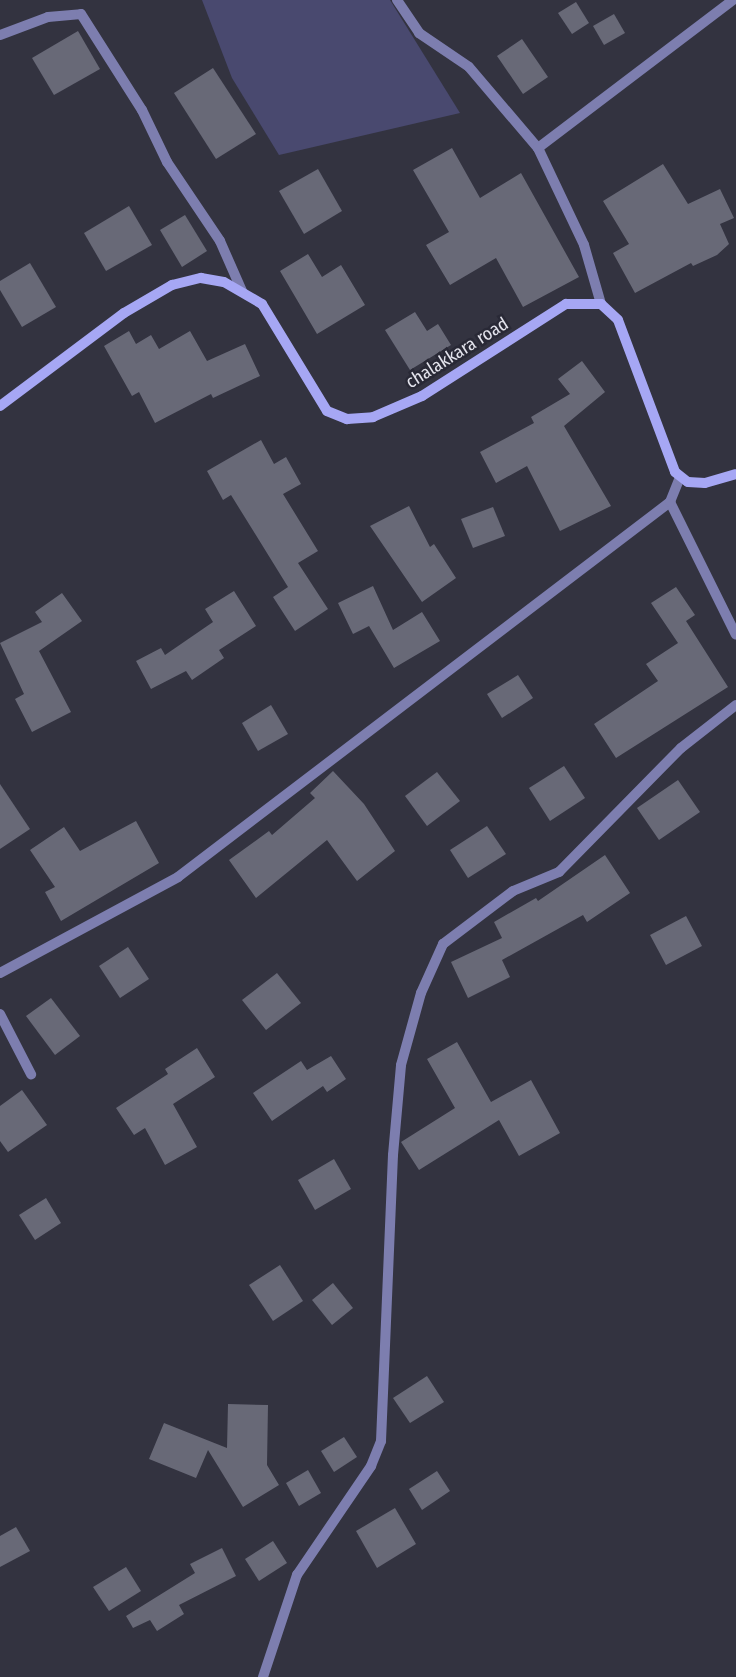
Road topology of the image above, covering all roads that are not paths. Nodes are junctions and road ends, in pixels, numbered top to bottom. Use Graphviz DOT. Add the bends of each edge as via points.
graph roads {
  1 [pos="397,0"];
  2 [pos="733,0"];
  3 [pos="0,35"];
  4 [pos="538,148"];
  5 [pos="242,291"];
  6 [pos="601,304"];
  7 [pos="0,406"];
  8 [pos="736,474"];
  9 [pos="680,477"];
  10 [pos="670,502"];
  11 [pos="736,635"];
  12 [pos="736,705"];
  13 [pos="0,973"];
  14 [pos="0,1014"];
  15 [pos="31,1074"];
  16 [pos="263,1677"];
  1 -- 4 [label="street" via="420,33 469,68"];
  2 -- 4 [label="street"];
  3 -- 5 [label="street" via="48,16 81,14 142,110 167,162 220,241"];
  4 -- 6 [label="street" via="584,245"];
  5 -- 6 [label="main road, chalakkara road" via="262,304 327,411 347,419 373,417 422,396 566,304"];
  5 -- 7 [label="main road, chalakkara road" via="224,282 201,278 172,285 124,313"];
  6 -- 9 [label="main road" via="618,320"];
  8 -- 9 [label="main road" via="705,483 688,482"];
  9 -- 10 [label="street"];
  10 -- 11 [label="street"];
  10 -- 13 [label="street" via="178,877"];
  12 -- 16 [label="street" via="717,716 681,748 559,872 513,891 442,944 421,993 401,1065 393,1155 381,1441 371,1466 297,1576"];
  14 -- 15 [label="street"];
}
